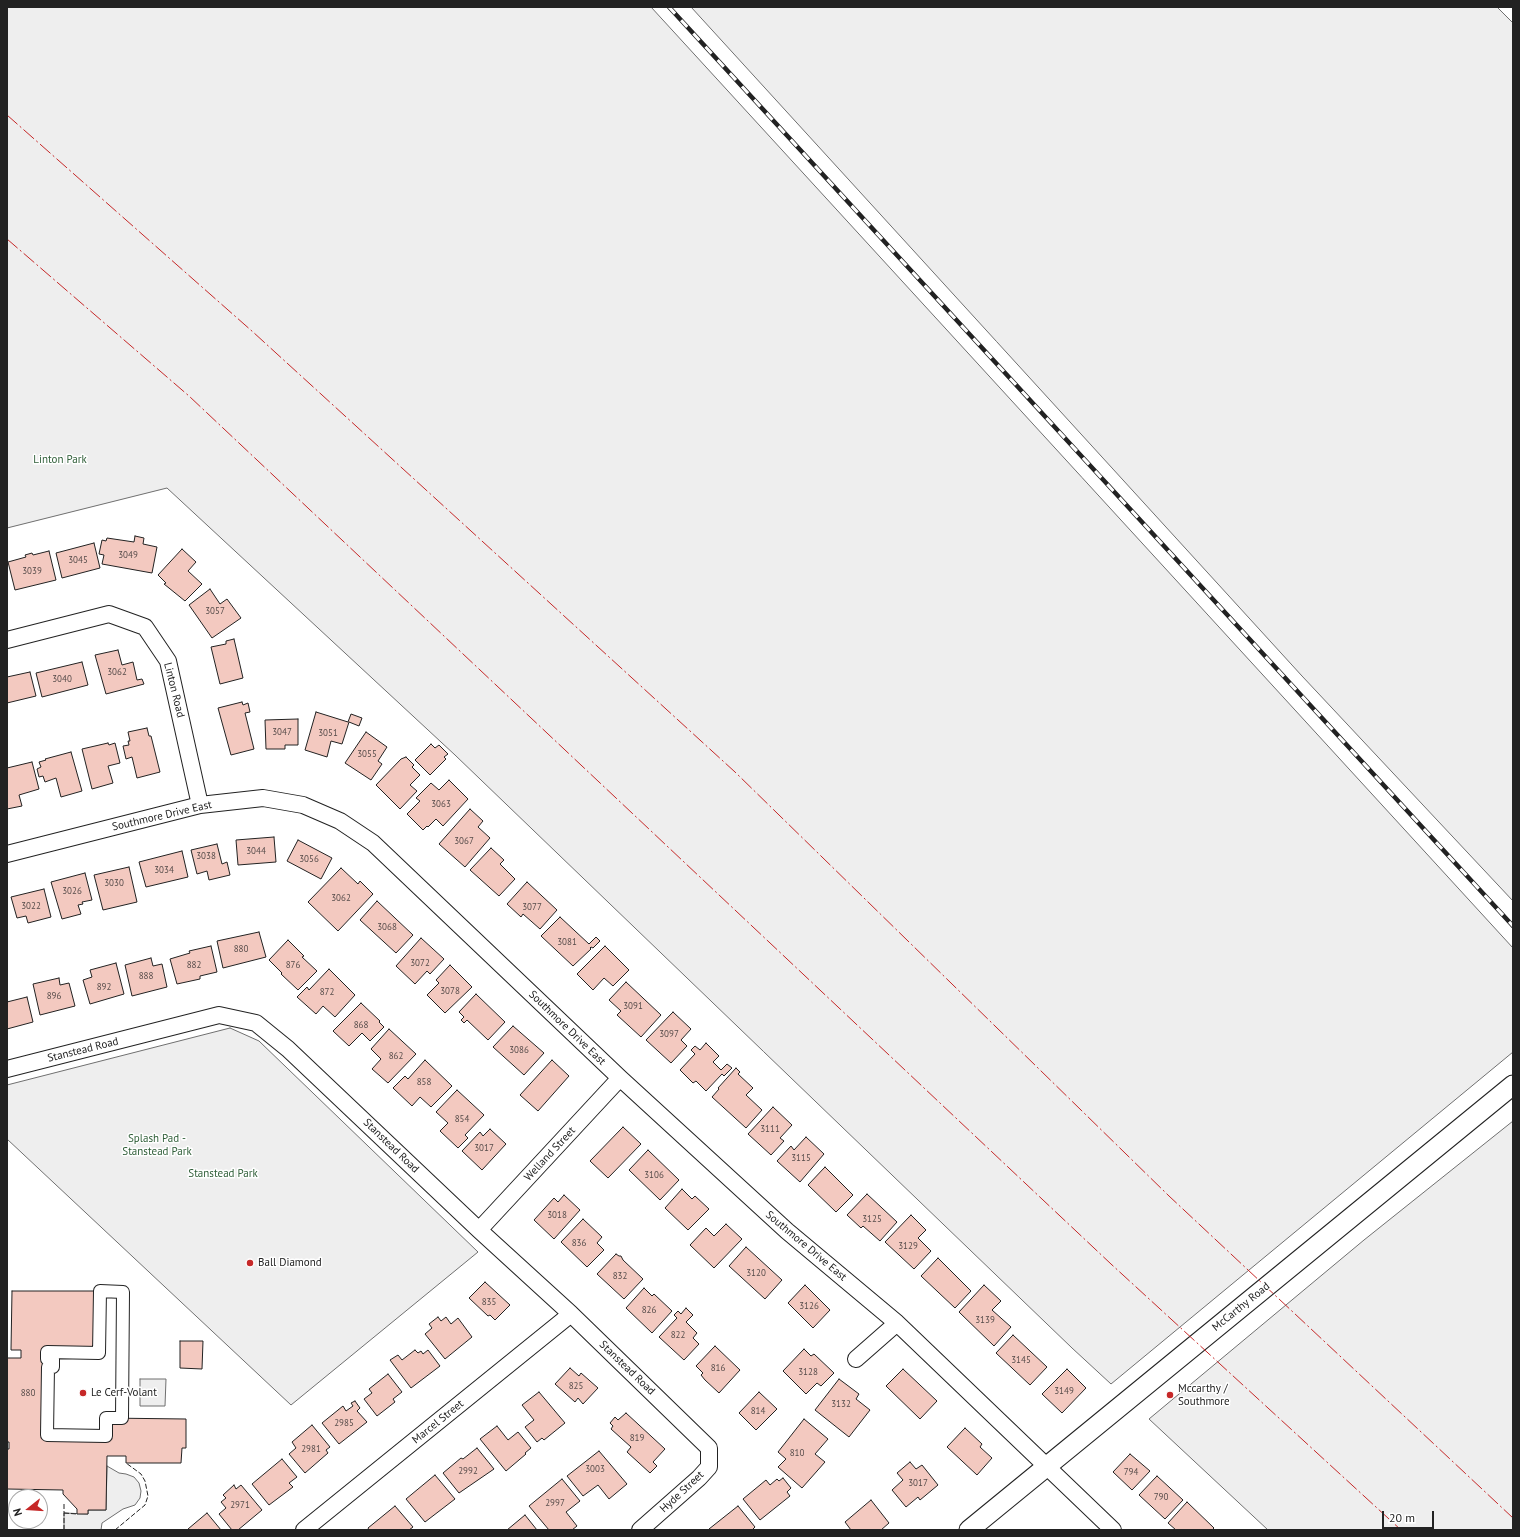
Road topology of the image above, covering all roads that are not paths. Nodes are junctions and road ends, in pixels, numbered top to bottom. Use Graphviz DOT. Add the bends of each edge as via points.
graph roads {
  1 [pos="7,640"];
  2 [pos="200,805"];
  3 [pos="7,854"];
  4 [pos="7,1069"];
  5 [pos="620,1078"];
  6 [pos="1513,1085"];
  7 [pos="479,1230"];
  8 [pos="100,1292"];
  9 [pos="571,1314"];
  10 [pos="897,1322"];
  11 [pos="856,1359"];
  12 [pos="709,1448"];
  13 [pos="1048,1467"];
  14 [pos="304,1530"];
  15 [pos="640,1530"];
  16 [pos="969,1530"];
  17 [pos="1113,1530"];
  1 -- 2 [label="street, Linton Road" via="109,614 145,627 168,661"];
  2 -- 3 [label="street, Southmore Drive East"];
  2 -- 5 [label="street, Southmore Drive East" via="263,798 303,805 340,821 373,843"];
  4 -- 7 [label="street, Stanstead Road" via="219,1015 256,1023 288,1049"];
  5 -- 7 [label="street, Welland Street"];
  5 -- 10 [label="street, Southmore Drive East" via="787,1231"];
  6 -- 13 [label="street, McCarthy Road"];
  7 -- 9 [label="street, Stanstead Road"];
  8 -- 8 [label="street" via="123,1292 122,1418 106,1418 106,1436 48,1435 48,1367 53,1367 53,1359 47,1359 47,1352 99,1352"];
  9 -- 12 [label="street, Stanstead Road"];
  9 -- 14 [label="street, Marcel Street"];
  10 -- 11 [label="street"];
  10 -- 13 [label="street, Southmore Drive East"];
  12 -- 15 [label="street, Hyde Street" via="709,1467"];
  13 -- 16 [label="street, McCarthy Road"];
  13 -- 17 [label="street, Southmore Drive East"];
}
